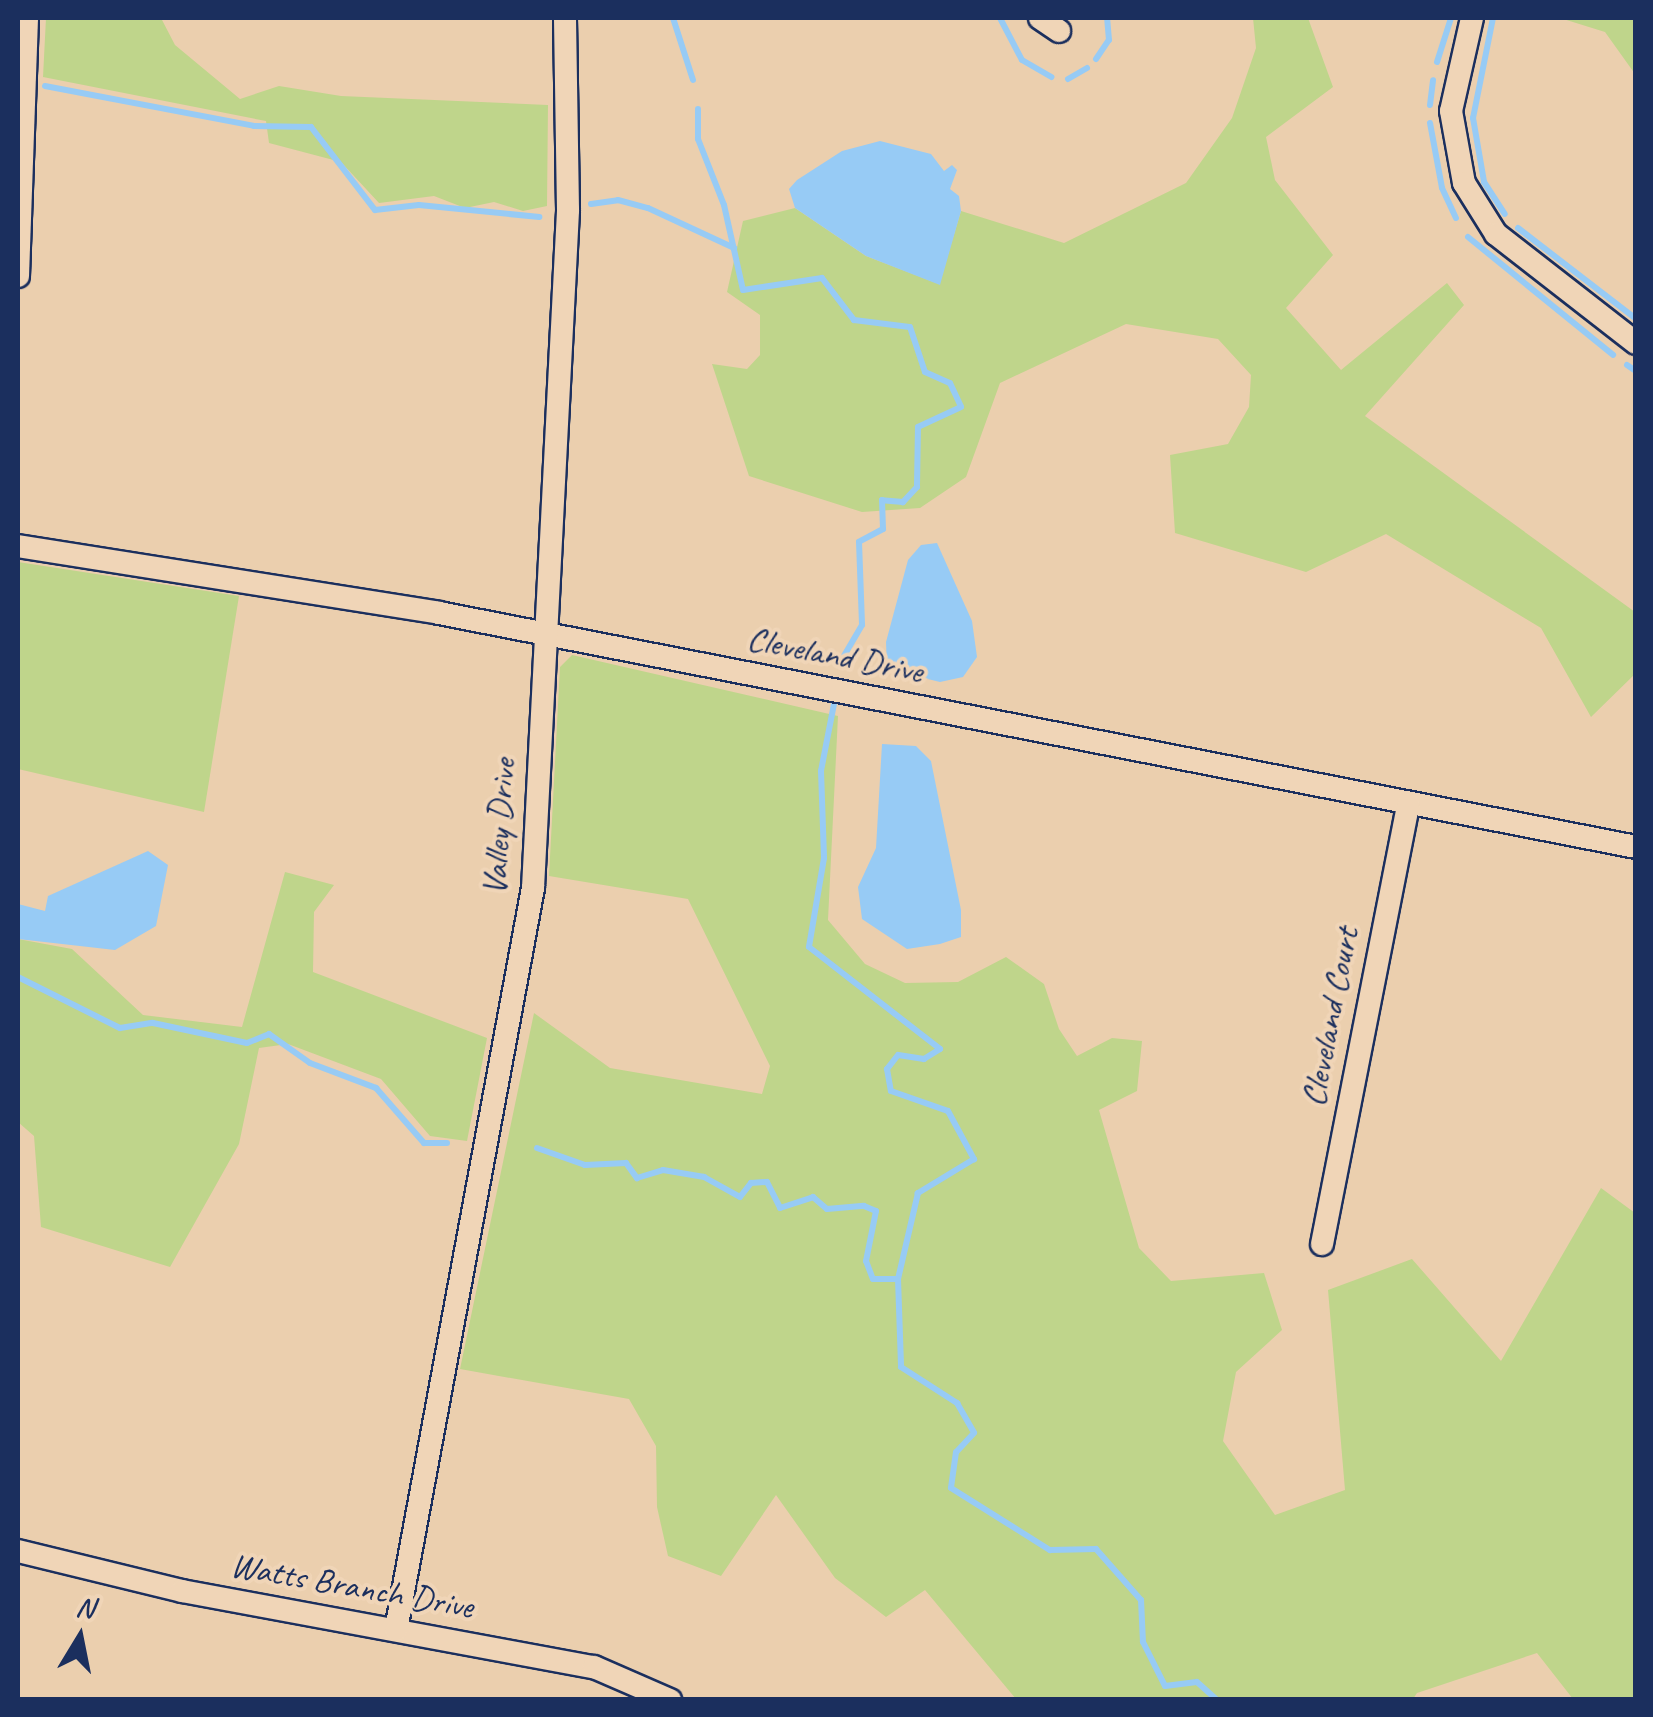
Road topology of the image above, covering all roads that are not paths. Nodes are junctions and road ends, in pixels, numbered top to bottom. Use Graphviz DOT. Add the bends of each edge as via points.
graph roads {
  1 [pos="27,18"];
  2 [pos="565,18"];
  3 [pos="1472,18"];
  4 [pos="18,276"];
  5 [pos="1636,343"];
  6 [pos="18,546"];
  7 [pos="546,634"];
  8 [pos="1408,804"];
  9 [pos="1636,846"];
  10 [pos="1322,1244"];
  11 [pos="18,1551"];
  12 [pos="396,1630"];
  13 [pos="670,1700"];
  1 -- 4 [label="street"];
  2 -- 7 [label="street, Valley Drive" via="568,210"];
  3 -- 5 [label="street" via="1451,111 1464,182 1496,234"];
  6 -- 7 [label="street, Cleveland Drive"];
  7 -- 8 [label="street, Cleveland Drive"];
  7 -- 12 [label="street, Valley Drive" via="532,888"];
  8 -- 9 [label="street, Cleveland Drive"];
  8 -- 10 [label="street, Cleveland Court"];
  11 -- 12 [label="street, Watts Branch Drive" via="163,1587"];
  12 -- 13 [label="street, Watts Branch Drive" via="594,1667"];
}
